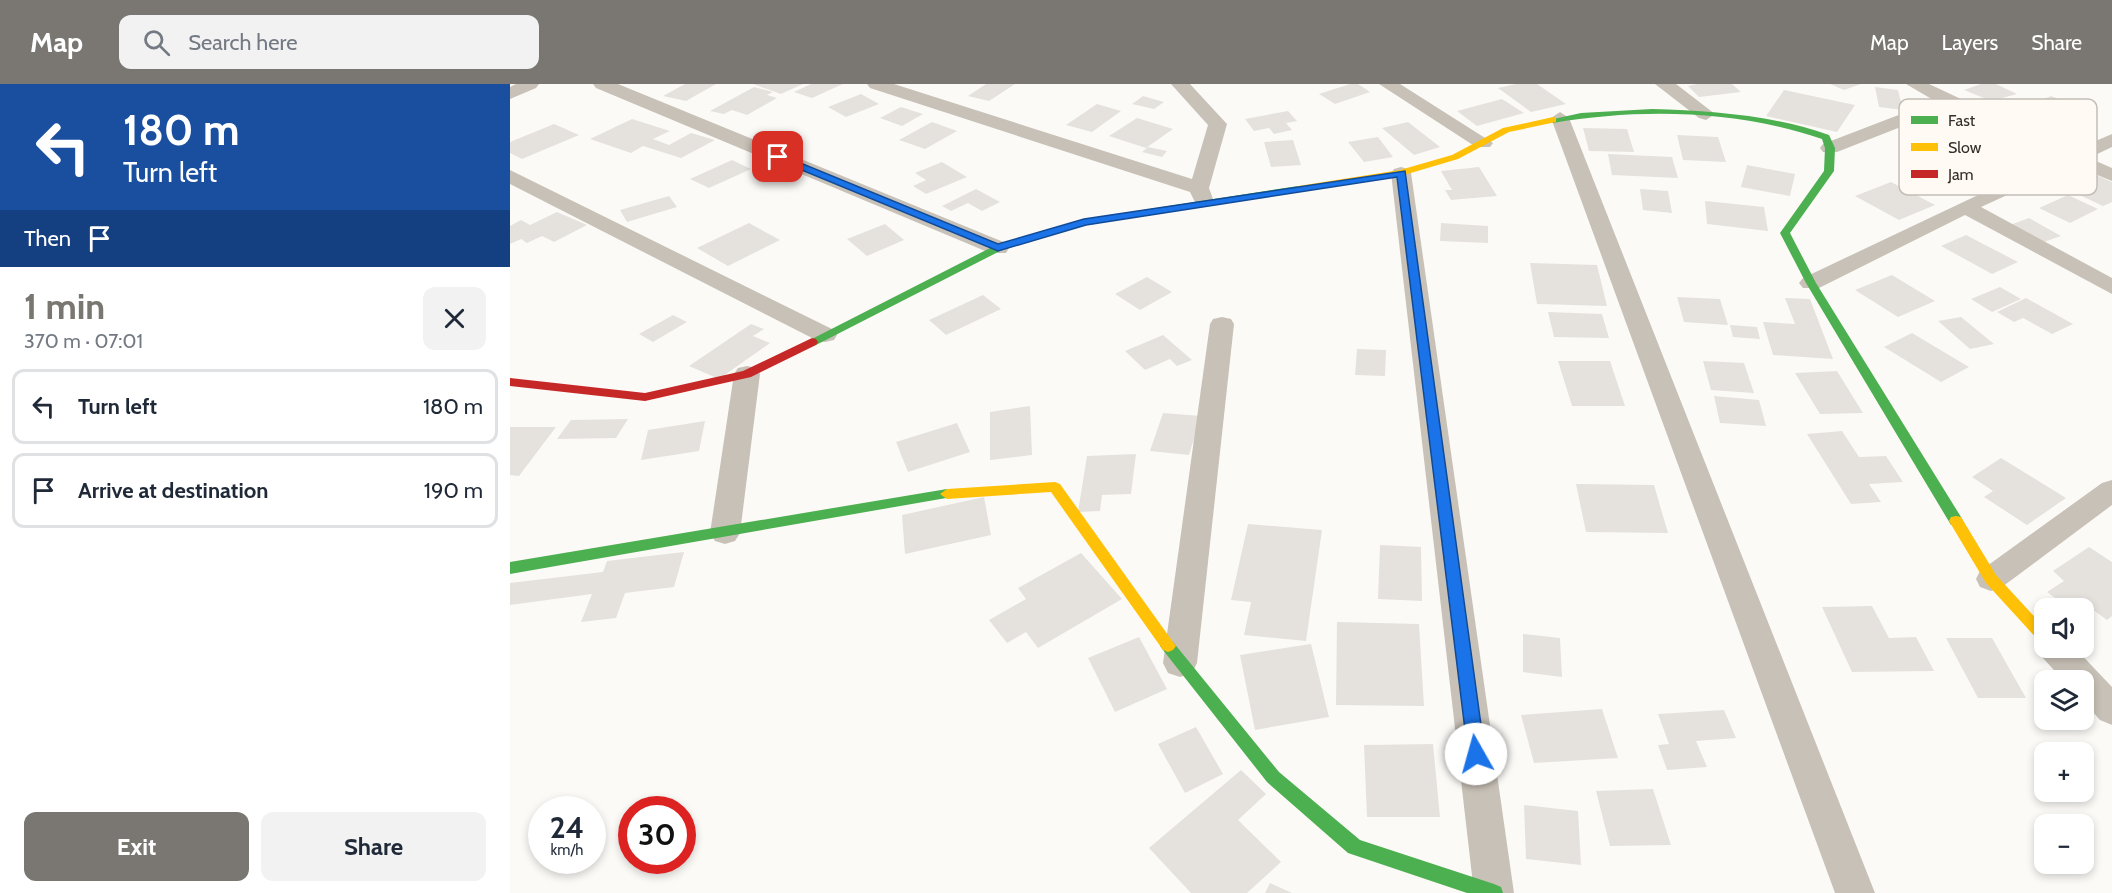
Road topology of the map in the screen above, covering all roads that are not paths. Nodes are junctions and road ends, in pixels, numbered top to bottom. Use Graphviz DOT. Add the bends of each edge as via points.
graph roads {
  1 [pos="530,84"];
  2 [pos="602,84"];
  3 [pos="876,84"];
  4 [pos="1180,84"];
  5 [pos="1388,84"];
  6 [pos="1664,84"];
  7 [pos="1915,84"];
  8 [pos="510,94"];
  9 [pos="1943,99"];
  10 [pos="1706,114"];
  11 [pos="1560,118"];
  12 [pos="1899,121"];
  13 [pos="2112,140"];
  14 [pos="1483,143"];
  15 [pos="2097,147"];
  16 [pos="1830,148"];
  17 [pos="2097,168"];
  18 [pos="1401,173"];
  19 [pos="2112,175"];
  20 [pos="510,176"];
  21 [pos="1202,195"];
  22 [pos="1991,195"];
  23 [pos="1965,207"];
  24 [pos="998,248"];
  25 [pos="1810,283"];
  26 [pos="2112,287"];
  27 [pos="1222,324"];
  28 [pos="825,335"];
  29 [pos="747,374"];
  30 [pos="510,382"];
  31 [pos="2112,490"];
  32 [pos="725,533"];
  33 [pos="510,568"];
  34 [pos="1991,579"];
  35 [pos="2034,626"];
  36 [pos="2063,658"];
  37 [pos="1180,663"];
  38 [pos="2112,710"];
  39 [pos="1494,893"];
  40 [pos="1855,893"];
  1 -- 8 [label="street"];
  2 -- 24 [label="street"];
  3 -- 21 [label="street"];
  4 -- 21 [label="street" via="1218,124"];
  5 -- 14 [label="street"];
  6 -- 10 [label="street"];
  7 -- 9 [label="street"];
  10 -- 11 [label="street" via="1637,112"];
  10 -- 16 [label="street" via="1808,129 1826,137"];
  11 -- 14 [label="street" via="1506,130"];
  11 -- 40 [label="street"];
  12 -- 16 [label="street"];
  13 -- 15 [label="street"];
  14 -- 18 [label="street" via="1455,157"];
  16 -- 25 [label="street" via="1829,171 1785,233"];
  17 -- 19 [label="street"];
  18 -- 21 [label="street"];
  18 -- 39 [label="street"];
  20 -- 28 [label="street"];
  21 -- 24 [label="street" via="1084,222"];
  22 -- 23 [label="street"];
  23 -- 25 [label="street"];
  23 -- 26 [label="street"];
  24 -- 28 [label="street"];
  25 -- 34 [label="street"];
  27 -- 37 [label="street"];
  28 -- 29 [label="street"];
  29 -- 30 [label="street" via="645,397"];
  29 -- 32 [label="street"];
  31 -- 34 [label="street"];
  32 -- 33 [label="street"];
  32 -- 37 [label="street" via="943,494 1055,487"];
  34 -- 35 [label="street"];
  36 -- 38 [label="street"];
  37 -- 39 [label="street" via="1273,777 1354,847"];
}
